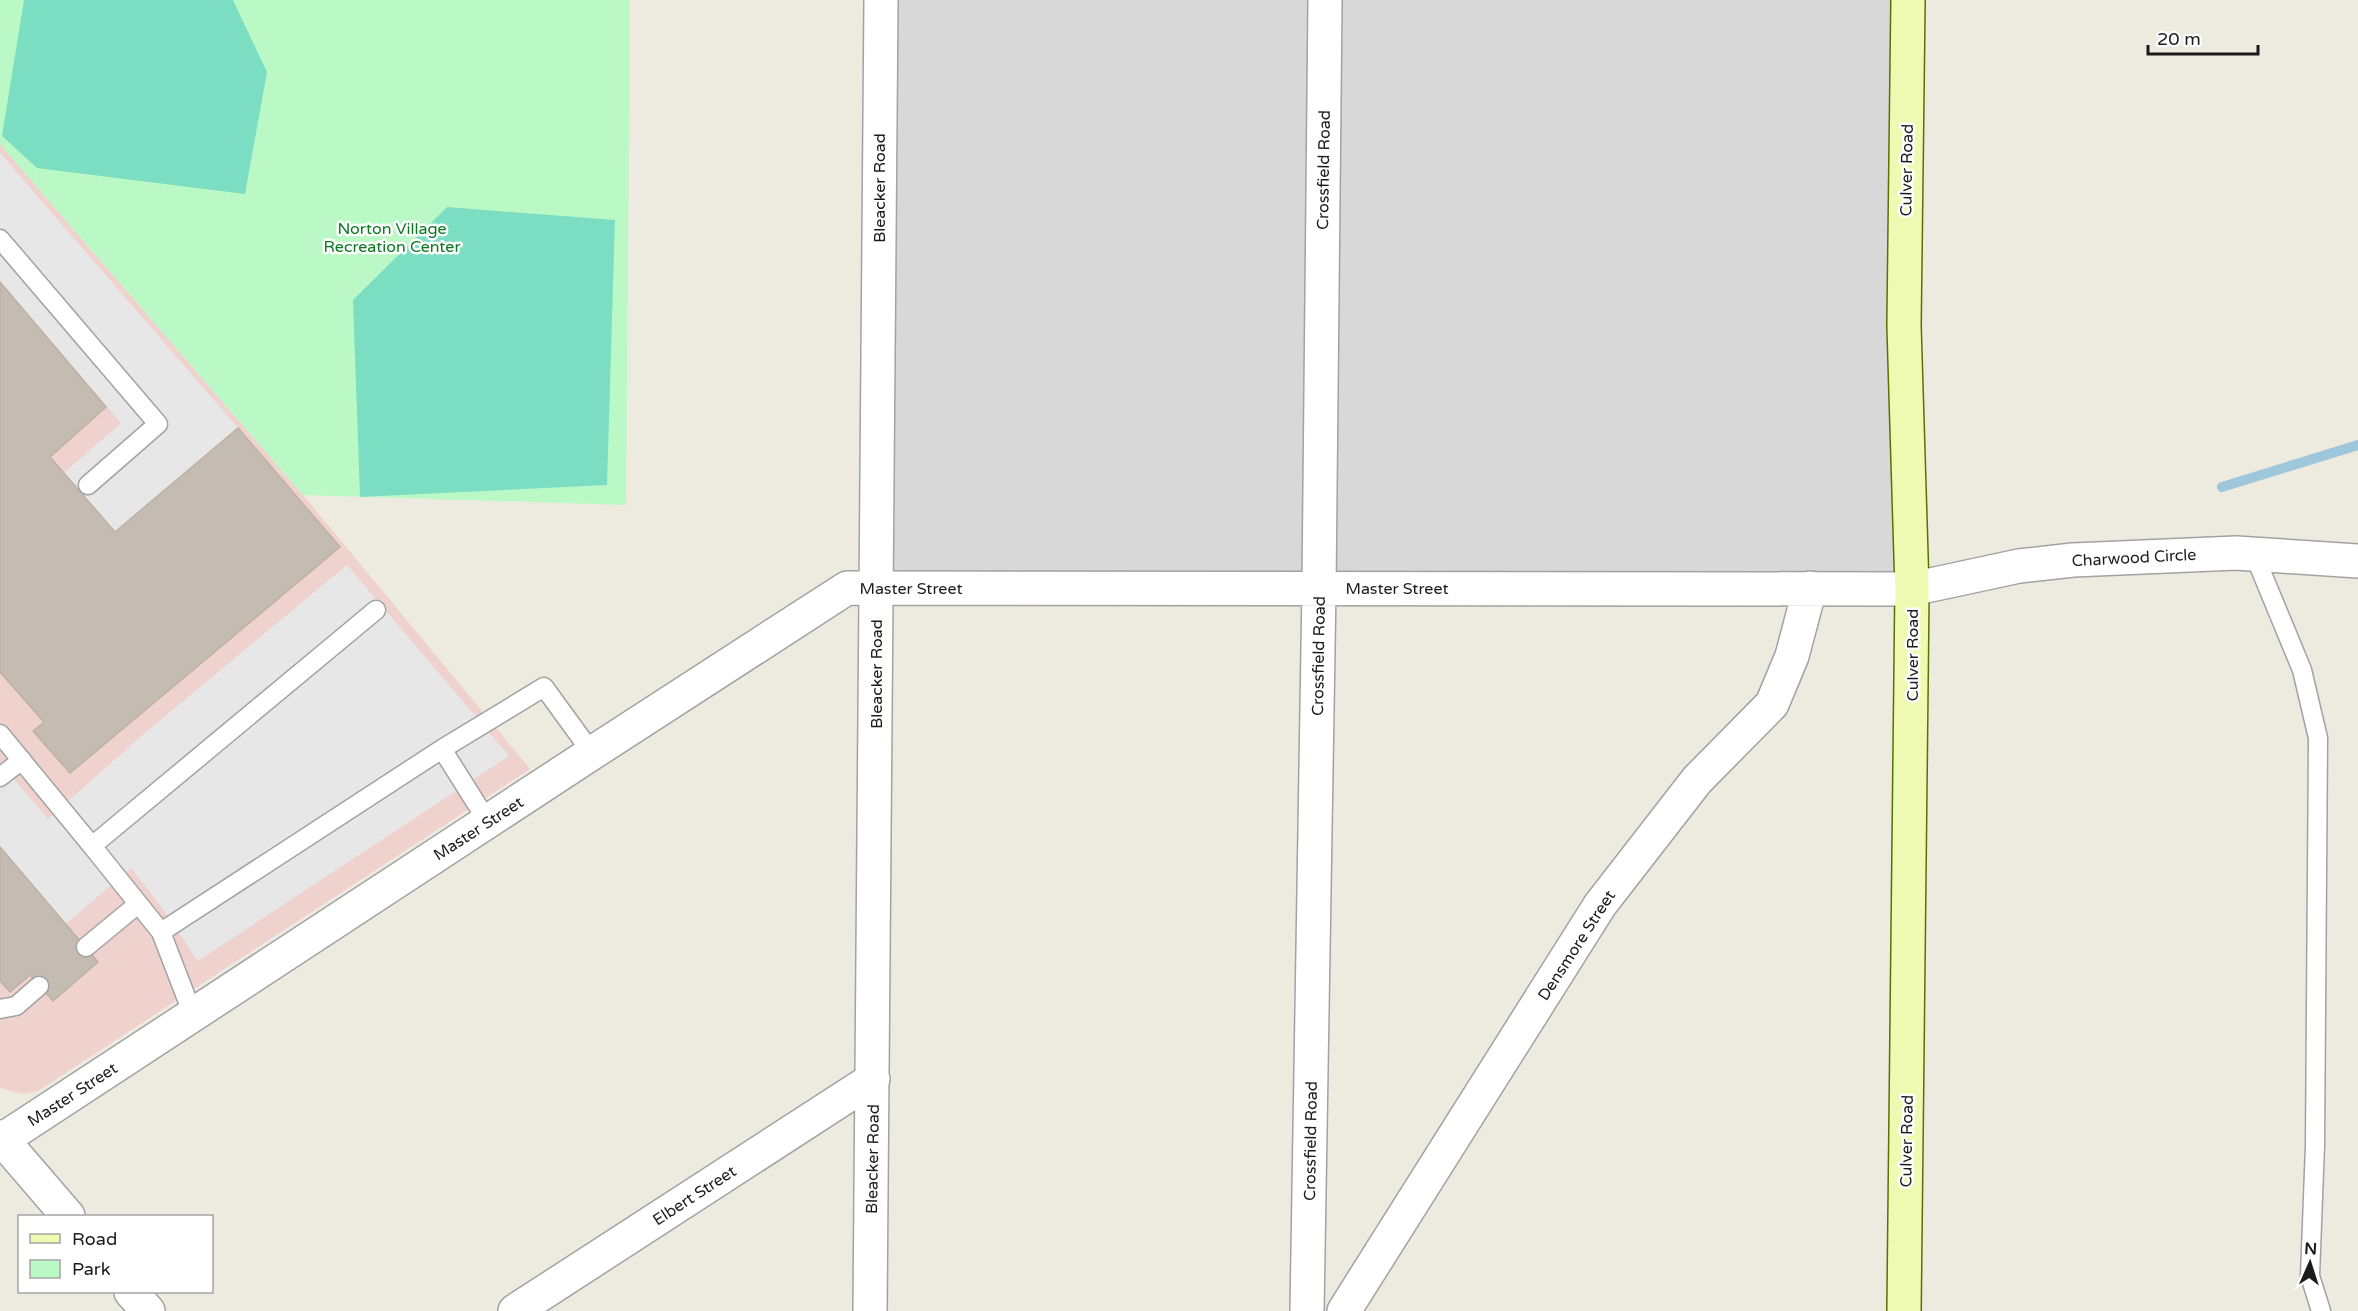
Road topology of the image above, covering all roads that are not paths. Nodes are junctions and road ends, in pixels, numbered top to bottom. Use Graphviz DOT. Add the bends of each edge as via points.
graph roads {
  1 [pos="881,0"];
  2 [pos="1325,0"];
  3 [pos="1908,0"];
  4 [pos="0,239"];
  5 [pos="88,485"];
  6 [pos="2254,554"];
  7 [pos="2358,561"];
  8 [pos="876,588"];
  9 [pos="1319,588"];
  10 [pos="1810,588"];
  11 [pos="1912,589"];
  12 [pos="376,610"];
  13 [pos="0,734"];
  14 [pos="442,748"];
  15 [pos="592,753"];
  16 [pos="22,760"];
  17 [pos="0,777"];
  18 [pos="488,822"];
  19 [pos="92,846"];
  20 [pos="138,904"];
  21 [pos="161,932"];
  22 [pos="86,947"];
  23 [pos="39,986"];
  24 [pos="0,1009"];
  25 [pos="194,1015"];
  26 [pos="873,1079"];
  27 [pos="1,1138"];
  28 [pos="67,1215"];
  29 [pos="132,1293"];
  30 [pos="148,1311"];
  31 [pos="515,1311"];
  32 [pos="870,1311"];
  33 [pos="1307,1311"];
  34 [pos="1344,1311"];
  35 [pos="1904,1311"];
  36 [pos="2322,1311"];
  1 -- 8 [label="street, Bleacker Road"];
  2 -- 9 [label="street, Crossfield Road"];
  3 -- 11 [label="main road, Culver Road" via="1904,326"];
  4 -- 5 [label="lane" via="158,424"];
  6 -- 7 [label="street, Charwood Circle"];
  6 -- 11 [label="street, Charwood Circle" via="2073,560 2019,566"];
  6 -- 36 [label="lane" via="2302,670 2318,738 2315,1145 2310,1276"];
  8 -- 9 [label="street, Master Street"];
  8 -- 15 [label="street, Master Street" via="847,588"];
  8 -- 26 [label="street, Bleacker Road"];
  9 -- 10 [label="street, Master Street"];
  9 -- 33 [label="street, Crossfield Road"];
  10 -- 11 [label="street, Master Street"];
  10 -- 34 [label="street, Densmore Street" via="1792,656 1772,704 1697,780 1599,905"];
  11 -- 35 [label="main road, Culver Road"];
  12 -- 19 [label="lane"];
  13 -- 16 [label="lane"];
  14 -- 15 [label="lane" via="544,687"];
  14 -- 18 [label="lane"];
  14 -- 21 [label="lane"];
  15 -- 18 [label="street, Master Street"];
  16 -- 17 [label="lane"];
  16 -- 19 [label="lane"];
  18 -- 25 [label="street, Master Street"];
  19 -- 20 [label="lane"];
  20 -- 21 [label="lane"];
  20 -- 22 [label="lane"];
  21 -- 25 [label="lane"];
  23 -- 24 [label="lane" via="16,1006"];
  25 -- 27 [label="street, Master Street"];
  26 -- 31 [label="street, Elbert Street"];
  26 -- 32 [label="street, Bleacker Road"];
  27 -- 28 [label="street"];
  29 -- 30 [label="street"];
}
